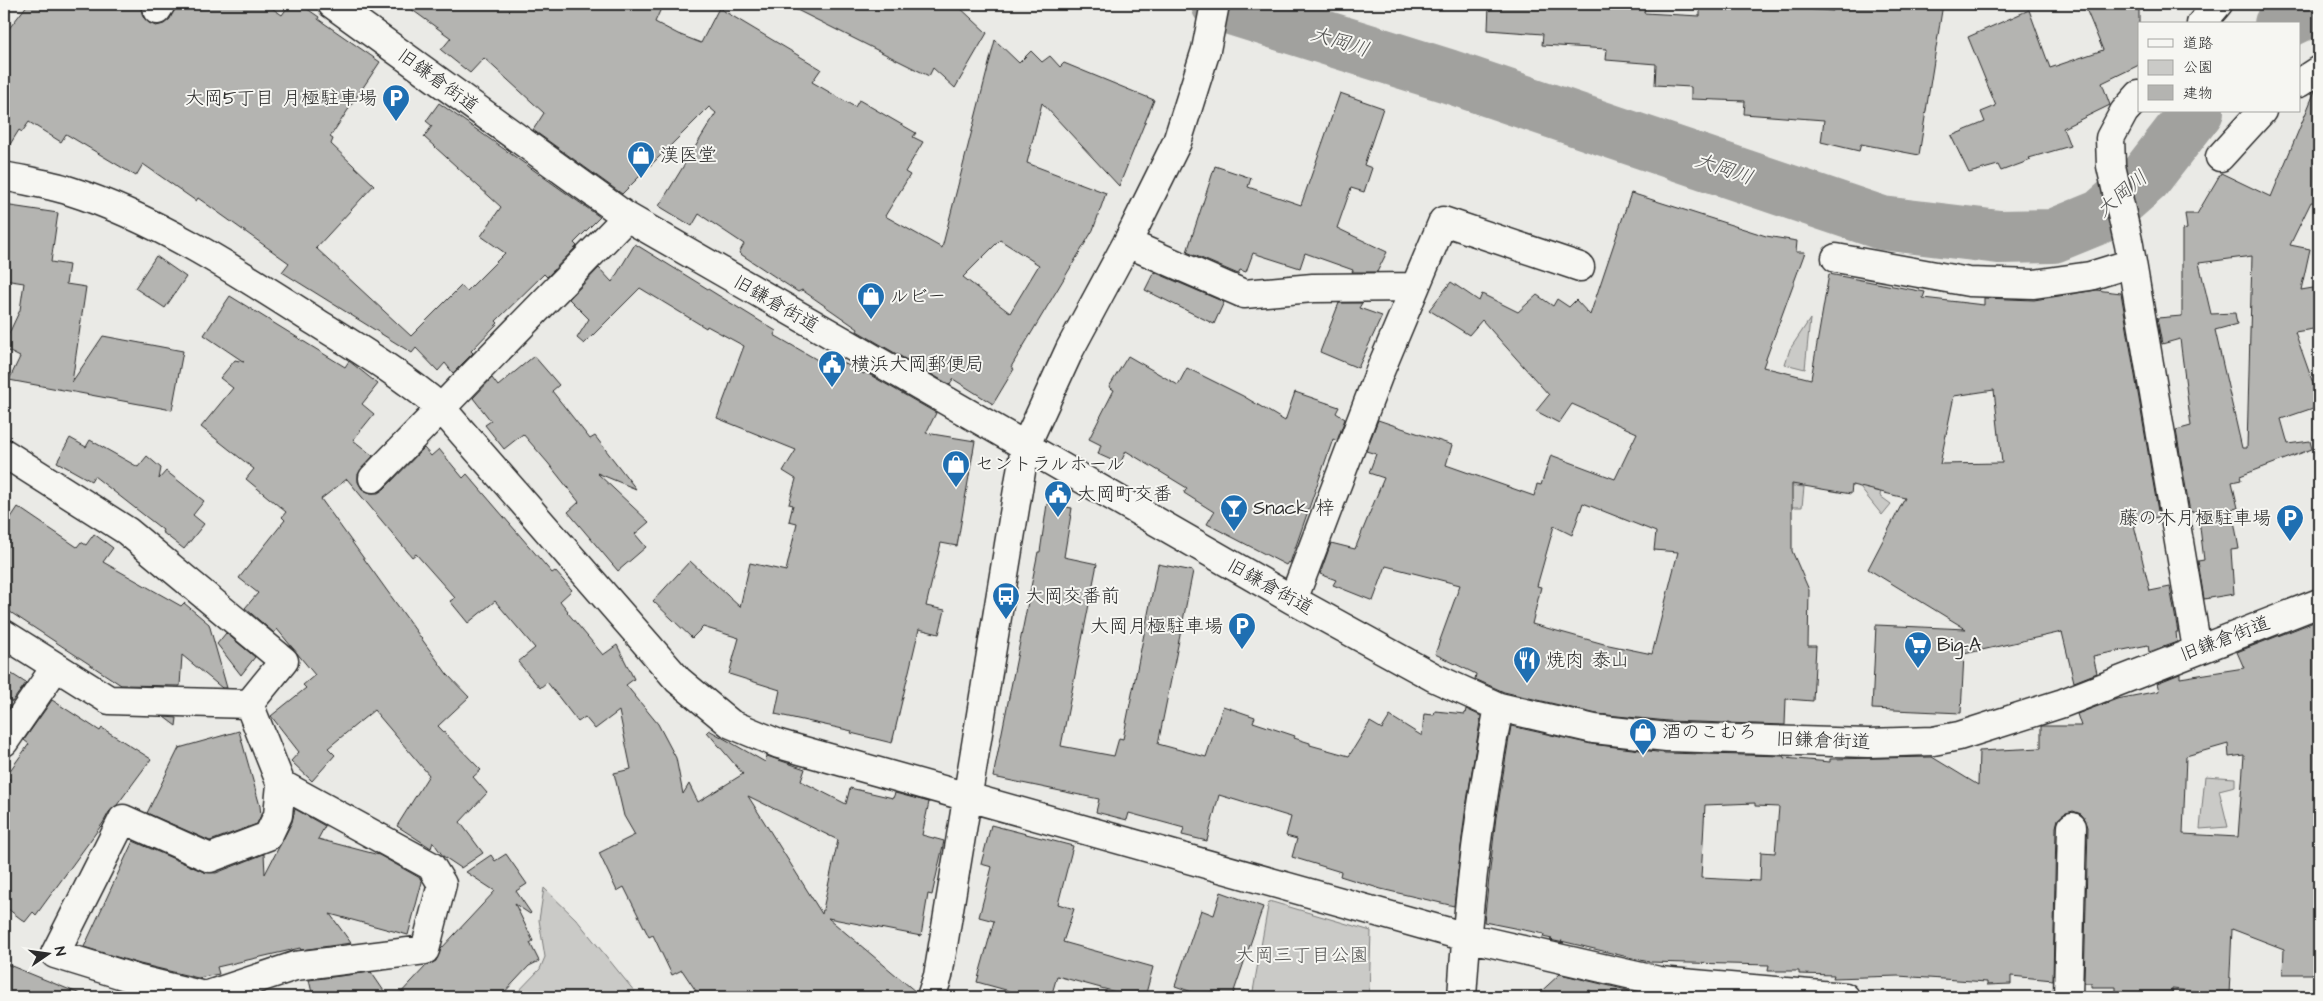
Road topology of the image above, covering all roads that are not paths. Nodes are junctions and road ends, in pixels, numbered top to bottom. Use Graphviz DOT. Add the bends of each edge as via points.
graph roads {
  1 [pos="332,4"];
  2 [pos="1215,4"];
  3 [pos="2218,4"];
  4 [pos="2203,22"];
  5 [pos="2319,70"];
  6 [pos="2300,82"];
  7 [pos="2138,95"];
  8 [pos="2261,112"];
  9 [pos="2220,157"];
  10 [pos="4,176"];
  11 [pos="627,217"];
  12 [pos="1128,243"];
  13 [pos="2131,254"];
  14 [pos="1836,258"];
  15 [pos="1580,267"];
  16 [pos="1414,286"];
  17 [pos="441,408"];
  18 [pos="1025,447"];
  19 [pos="4,453"];
  20 [pos="372,478"];
  21 [pos="1293,600"];
  22 [pos="2319,603"];
  23 [pos="4,634"];
  24 [pos="2197,649"];
  25 [pos="55,668"];
  26 [pos="249,704"];
  27 [pos="1498,707"];
  28 [pos="4,742"];
  29 [pos="280,784"];
  30 [pos="967,797"];
  31 [pos="2072,827"];
  32 [pos="1466,937"];
  33 [pos="931,997"];
  34 [pos="1462,997"];
  35 [pos="1846,997"];
  36 [pos="2068,997"];
  1 -- 11 [label="street, 旧鎌倉街道"];
  2 -- 12 [label="street" via="1206,50 1177,142"];
  3 -- 4 [label="street"];
  5 -- 6 [label="street"];
  7 -- 13 [label="street" via="2124,112 2110,138 2111,166"];
  8 -- 9 [label="street"];
  10 -- 17 [label="street" via="70,191 130,214 180,240 394,372"];
  11 -- 17 [label="street"];
  11 -- 18 [label="street, 旧鎌倉街道"];
  12 -- 16 [label="street" via="1244,294 1313,288"];
  12 -- 18 [label="street" via="1070,349"];
  13 -- 14 [label="street" via="2090,276 2025,283 1969,282"];
  13 -- 24 [label="street"];
  15 -- 16 [label="street" via="1443,221"];
  16 -- 21 [label="street"];
  17 -- 20 [label="street"];
  17 -- 30 [label="street" via="678,680 731,724 779,744"];
  18 -- 21 [label="street, 旧鎌倉街道"];
  18 -- 30 [label="street"];
  19 -- 26 [label="street" via="127,531 284,661"];
  21 -- 27 [label="street, 旧鎌倉街道" via="1435,678"];
  22 -- 24 [label="street, 旧鎌倉街道"];
  23 -- 25 [label="street"];
  24 -- 27 [label="street, 旧鎌倉街道" via="2064,703 1960,736 1933,741 1868,743 1667,737 1594,729"];
  25 -- 26 [label="street" via="109,700"];
  25 -- 28 [label="street"];
  26 -- 29 [label="street"];
  27 -- 32 [label="street"];
  29 -- 29 [label="street" via="278,816 268,836 210,858 123,819 55,954 205,996 295,966 425,950 442,884 431,866"];
  30 -- 32 [label="street"];
  30 -- 33 [label="street" via="938,976"];
  31 -- 36 [label="street"];
  32 -- 34 [label="street"];
  32 -- 35 [label="street" via="1659,981"];
}
